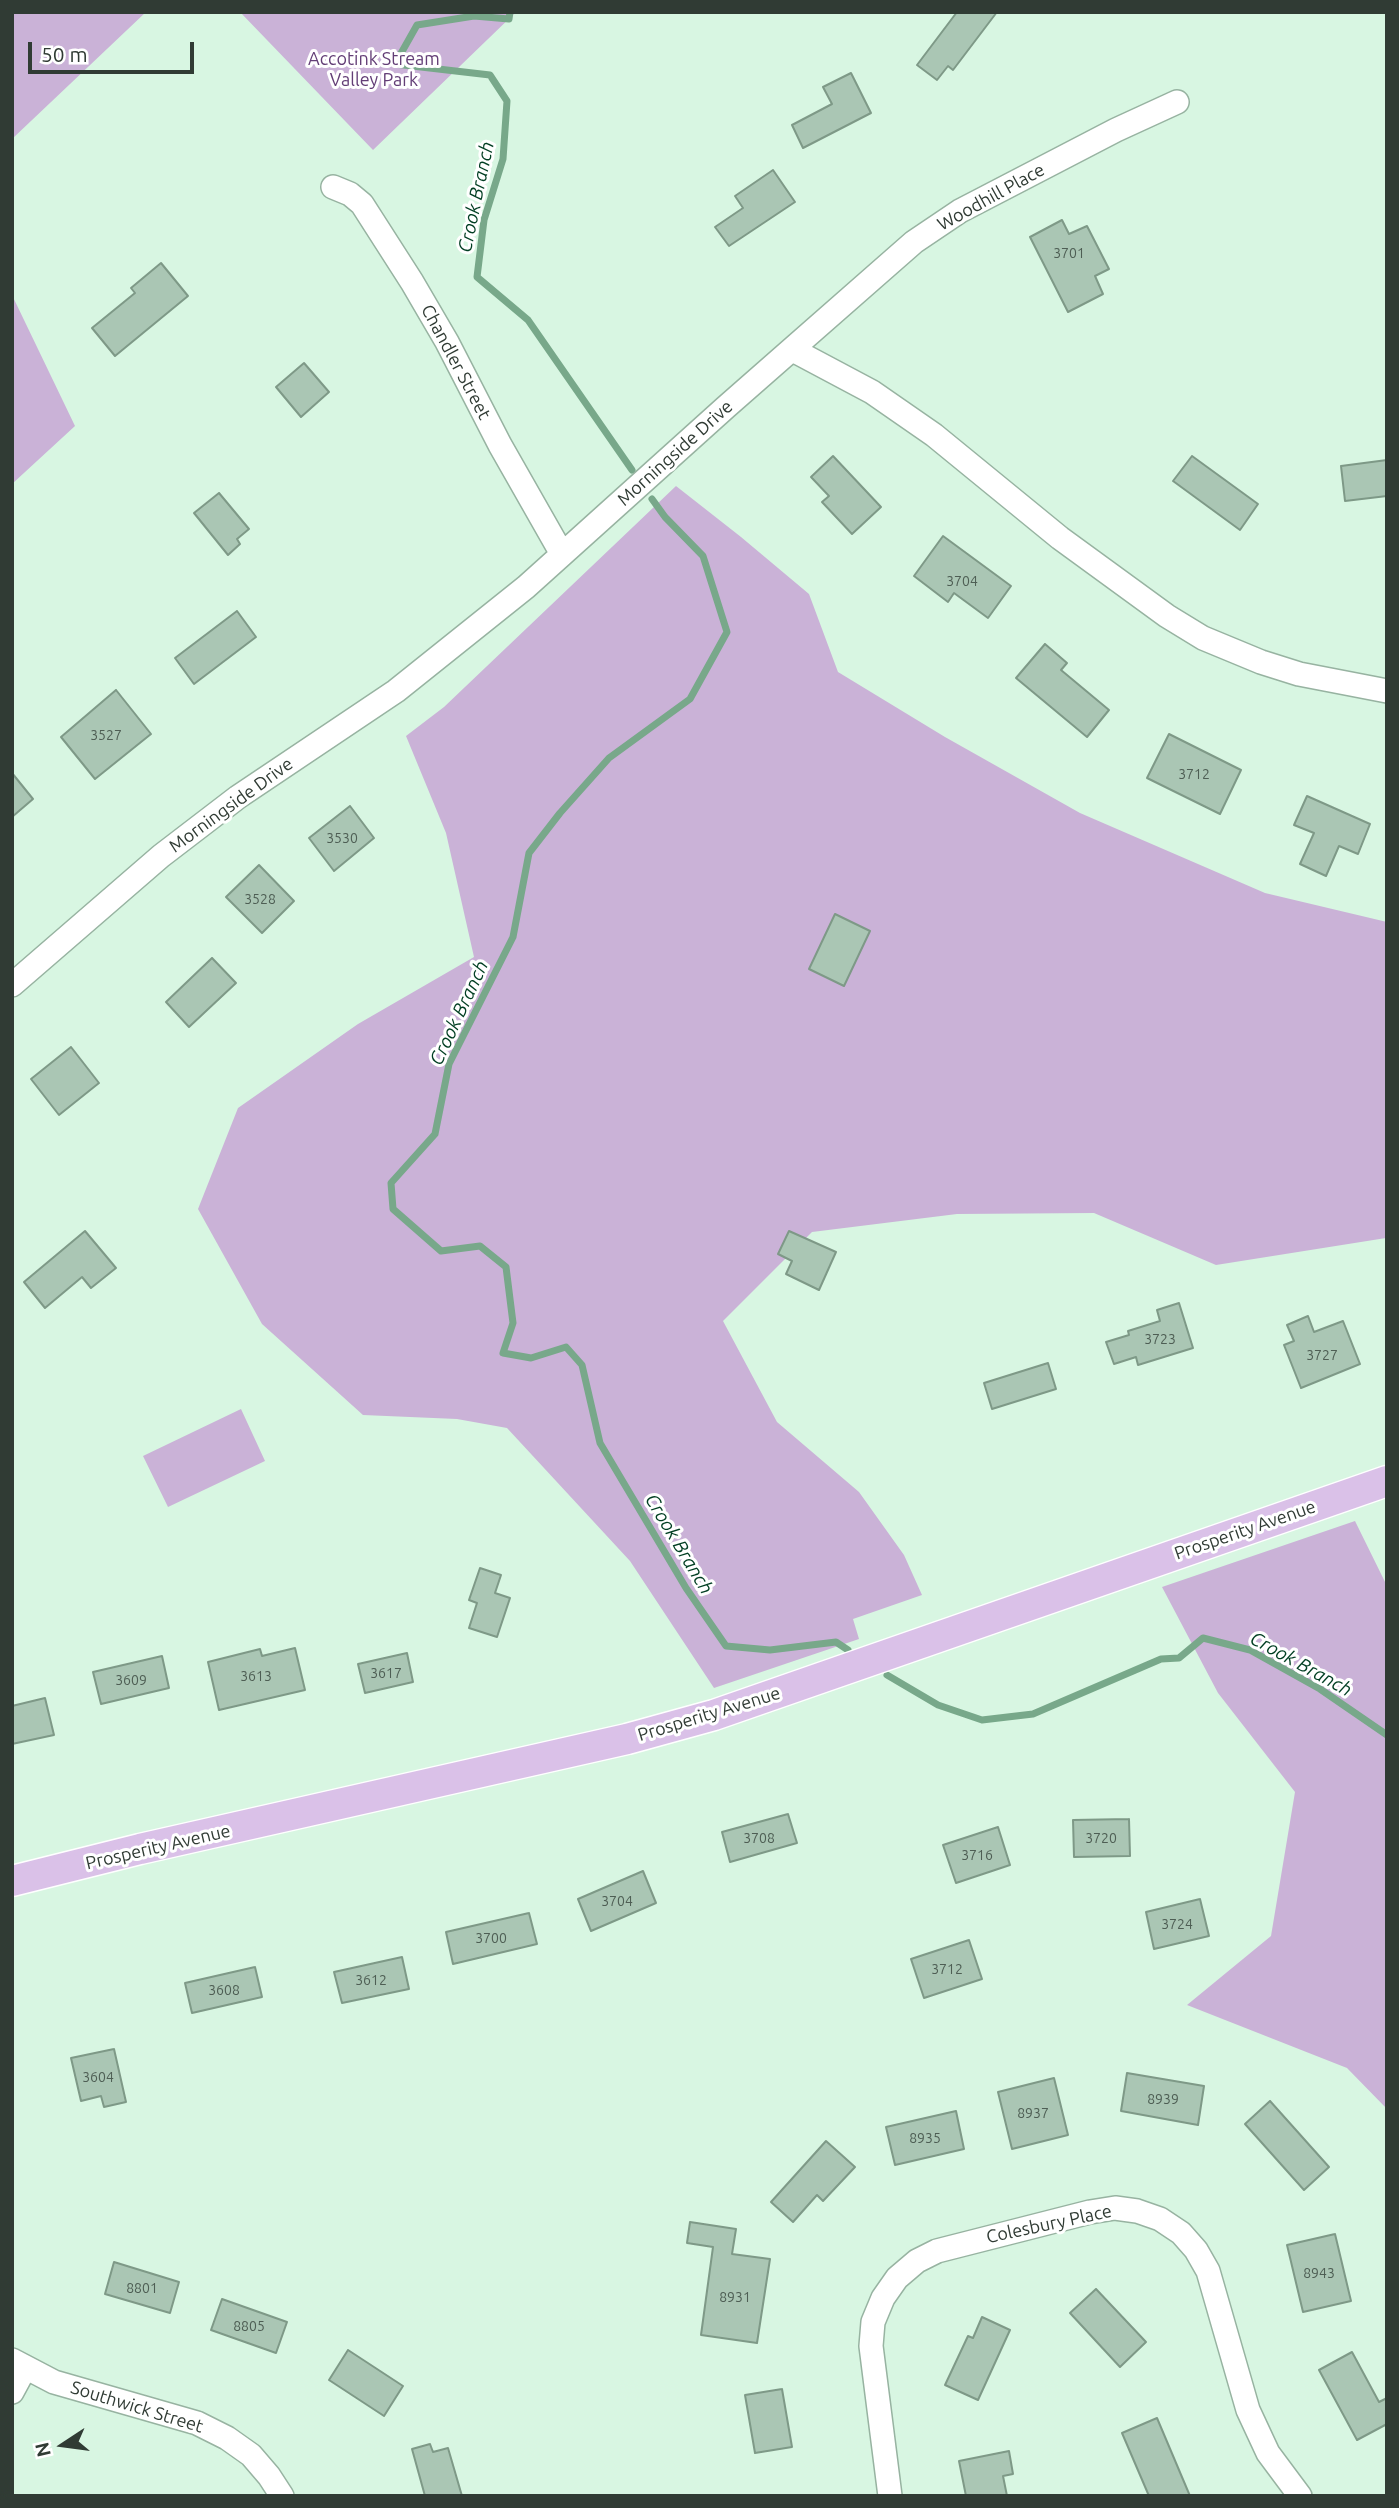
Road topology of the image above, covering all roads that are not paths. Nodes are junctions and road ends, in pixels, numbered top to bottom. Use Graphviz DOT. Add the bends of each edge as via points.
graph roads {
  1 [pos="1177,102"];
  2 [pos="333,187"];
  3 [pos="793,350"];
  4 [pos="562,554"];
  5 [pos="1387,691"];
  6 [pos="12,985"];
  7 [pos="1387,1482"];
  8 [pos="12,1881"];
  9 [pos="19,2364"];
  10 [pos="12,2392"];
  11 [pos="282,2496"];
  12 [pos="890,2496"];
  13 [pos="1300,2496"];
  1 -- 3 [label="street, Woodhill Place" via="960,211 914,242"];
  2 -- 4 [label="street, Chandler Street" via="362,204 412,282"];
  3 -- 4 [label="street, Morningside Drive"];
  3 -- 5 [label="street" via="872,392 934,435 1060,538 1203,638 1299,674"];
  4 -- 6 [label="street, Morningside Drive" via="396,691 238,797 161,856"];
  7 -- 8 [label="main road, Prosperity Avenue" via="715,1715"];
  9 -- 10 [label="street"];
  9 -- 11 [label="street, Southwick Street" via="54,2382 197,2423 227,2438 251,2455"];
  12 -- 13 [label="street, Colesbury Place" via="871,2346 873,2322 897,2278 937,2251 1115,2208 1160,2219 1196,2250 1208,2271 1248,2410 1268,2453"];
}
